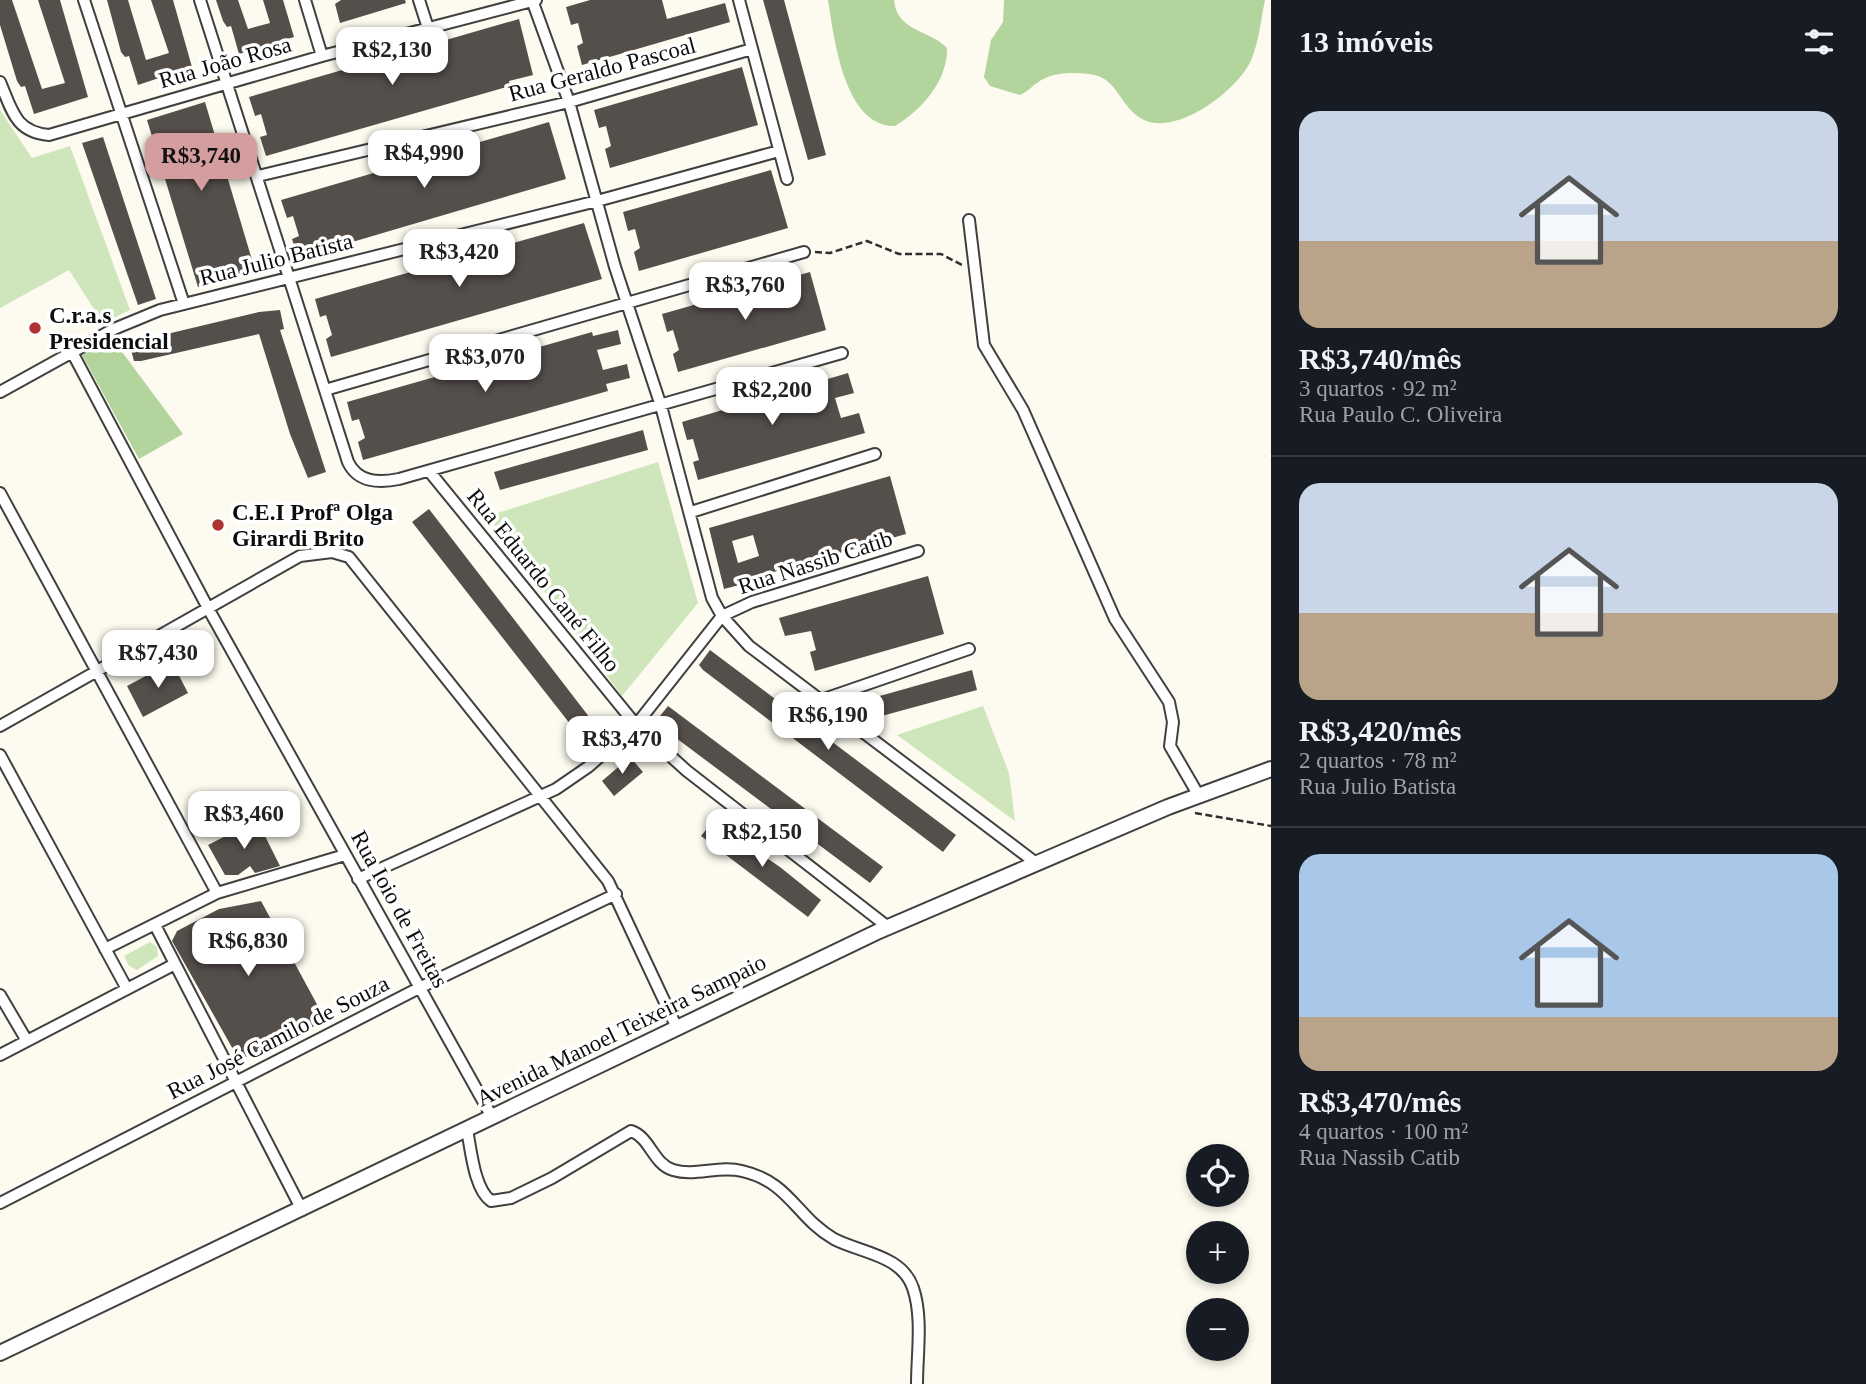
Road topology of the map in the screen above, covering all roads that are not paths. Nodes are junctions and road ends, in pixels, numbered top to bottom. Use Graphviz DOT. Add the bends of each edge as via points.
graph roads {
  1 [pos="84,0"];
  2 [pos="200,0"];
  3 [pos="305,0"];
  4 [pos="419,0"];
  5 [pos="534,0"];
  6 [pos="739,0"];
  7 [pos="428,28"];
  8 [pos="752,49"];
  9 [pos="322,56"];
  10 [pos="0,82"];
  11 [pos="227,82"];
  12 [pos="569,102"];
  13 [pos="120,114"];
  14 [pos="779,151"];
  15 [pos="258,176"];
  16 [pos="787,179"];
  17 [pos="597,201"];
  18 [pos="969,220"];
  19 [pos="804,252"];
  20 [pos="290,276"];
  21 [pos="184,304"];
  22 [pos="629,305"];
  23 [pos="72,352"];
  24 [pos="842,353"];
  25 [pos="324,390"];
  26 [pos="0,392"];
  27 [pos="661,406"];
  28 [pos="875,454"];
  29 [pos="429,471"];
  30 [pos="0,493"];
  31 [pos="691,512"];
  32 [pos="918,551"];
  33 [pos="209,610"];
  34 [pos="722,616"];
  35 [pos="969,649"];
  36 [pos="97,673"];
  37 [pos="821,700"];
  38 [pos="636,725"];
  39 [pos="0,726"];
  40 [pos="0,755"];
  41 [pos="1271,769"];
  42 [pos="540,795"];
  43 [pos="1199,796"];
  44 [pos="345,855"];
  45 [pos="1036,863"];
  46 [pos="358,879"];
  47 [pos="217,893"];
  48 [pos="616,894"];
  49 [pos="155,925"];
  50 [pos="888,927"];
  51 [pos="105,949"];
  52 [pos="175,964"];
  53 [pos="419,988"];
  54 [pos="127,989"];
  55 [pos="0,995"];
  56 [pos="677,1028"];
  57 [pos="27,1041"];
  58 [pos="0,1055"];
  59 [pos="237,1083"];
  60 [pos="492,1117"];
  61 [pos="467,1130"];
  62 [pos="0,1203"];
  63 [pos="302,1210"];
  64 [pos="0,1353"];
  65 [pos="917,1384"];
  1 -- 13 [label="street"];
  2 -- 11 [label="street"];
  3 -- 9 [label="street"];
  4 -- 7 [label="street"];
  5 -- 7 [label="street, Rua João Rosa"];
  5 -- 12 [label="street"];
  6 -- 8 [label="street"];
  7 -- 9 [label="street, Rua João Rosa"];
  8 -- 12 [label="street, Rua Geraldo Pascoal"];
  8 -- 14 [label="street"];
  9 -- 11 [label="street, Rua João Rosa"];
  10 -- 13 [label="street, Rua João Rosa" via="19,123 32,134 49,135"];
  11 -- 13 [label="street, Rua João Rosa"];
  11 -- 15 [label="street"];
  12 -- 15 [label="street, Rua Geraldo Pascoal"];
  12 -- 17 [label="street"];
  13 -- 21 [label="street"];
  14 -- 16 [label="street"];
  14 -- 17 [label="street, Rua Julio Batista"];
  15 -- 20 [label="street"];
  17 -- 20 [label="street, Rua Julio Batista"];
  17 -- 22 [label="street"];
  18 -- 43 [label="street" via="984,345 1023,411 1115,619 1169,702 1173,722 1170,746"];
  19 -- 22 [label="street"];
  20 -- 21 [label="street, Rua Julio Batista"];
  20 -- 25 [label="street"];
  21 -- 23 [label="street, Rua Julio Batista" via="114,329"];
  22 -- 25 [label="street"];
  22 -- 27 [label="street"];
  23 -- 26 [label="street, Rua Julio Batista"];
  23 -- 33 [label="street, Rua Ioio de Freitas"];
  24 -- 27 [label="street"];
  25 -- 29 [label="street" via="348,462 358,476 387,481"];
  27 -- 29 [label="street"];
  27 -- 31 [label="street"];
  28 -- 31 [label="street"];
  29 -- 38 [label="street, Rua Eduardo Cané Filho"];
  30 -- 36 [label="street"];
  31 -- 34 [label="street" via="712,598"];
  32 -- 34 [label="street, Rua Nassib Catib" via="752,602"];
  33 -- 36 [label="street"];
  33 -- 42 [label="street" via="300,556 332,552 349,557"];
  33 -- 44 [label="street, Rua Ioio de Freitas"];
  34 -- 37 [label="street" via="749,646"];
  34 -- 38 [label="street, Rua Nassib Catib"];
  35 -- 37 [label="street"];
  36 -- 39 [label="street"];
  36 -- 47 [label="street"];
  37 -- 45 [label="street"];
  38 -- 42 [label="street, Rua Nassib Catib" via="588,767"];
  38 -- 50 [label="street, Rua Eduardo Cané Filho" via="687,771"];
  40 -- 51 [label="street"];
  41 -- 43 [label="street, Avenida Manoel Teixeira Sampaio"];
  42 -- 46 [label="street, Rua Nassib Catib"];
  42 -- 48 [label="street"];
  43 -- 45 [label="street, Avenida Manoel Teixeira Sampaio"];
  44 -- 46 [label="street, Rua Ioio de Freitas"];
  44 -- 47 [label="street"];
  45 -- 50 [label="street, Avenida Manoel Teixeira Sampaio"];
  46 -- 53 [label="street, Rua Ioio de Freitas"];
  47 -- 49 [label="street"];
  48 -- 53 [label="street, Rua José Camilo de Souza"];
  48 -- 56 [label="street"];
  49 -- 51 [label="street"];
  49 -- 52 [label="street"];
  50 -- 56 [label="street, Avenida Manoel Teixeira Sampaio"];
  51 -- 54 [label="street"];
  52 -- 54 [label="street"];
  52 -- 59 [label="street"];
  53 -- 59 [label="street, Rua José Camilo de Souza"];
  53 -- 60 [label="street, Rua Ioio de Freitas"];
  54 -- 57 [label="street"];
  55 -- 57 [label="street"];
  56 -- 60 [label="street, Avenida Manoel Teixeira Sampaio"];
  57 -- 58 [label="street"];
  59 -- 62 [label="street, Rua José Camilo de Souza"];
  59 -- 63 [label="street"];
  60 -- 61 [label="street, Avenida Manoel Teixeira Sampaio"];
  61 -- 63 [label="street, Avenida Manoel Teixeira Sampaio"];
  61 -- 65 [label="street" via="484,1193 495,1201 569,1170 631,1131 670,1170 738,1170 770,1181 830,1236 880,1256 907,1277 916,1308"];
  63 -- 64 [label="street, Avenida Manoel Teixeira Sampaio"];
}
